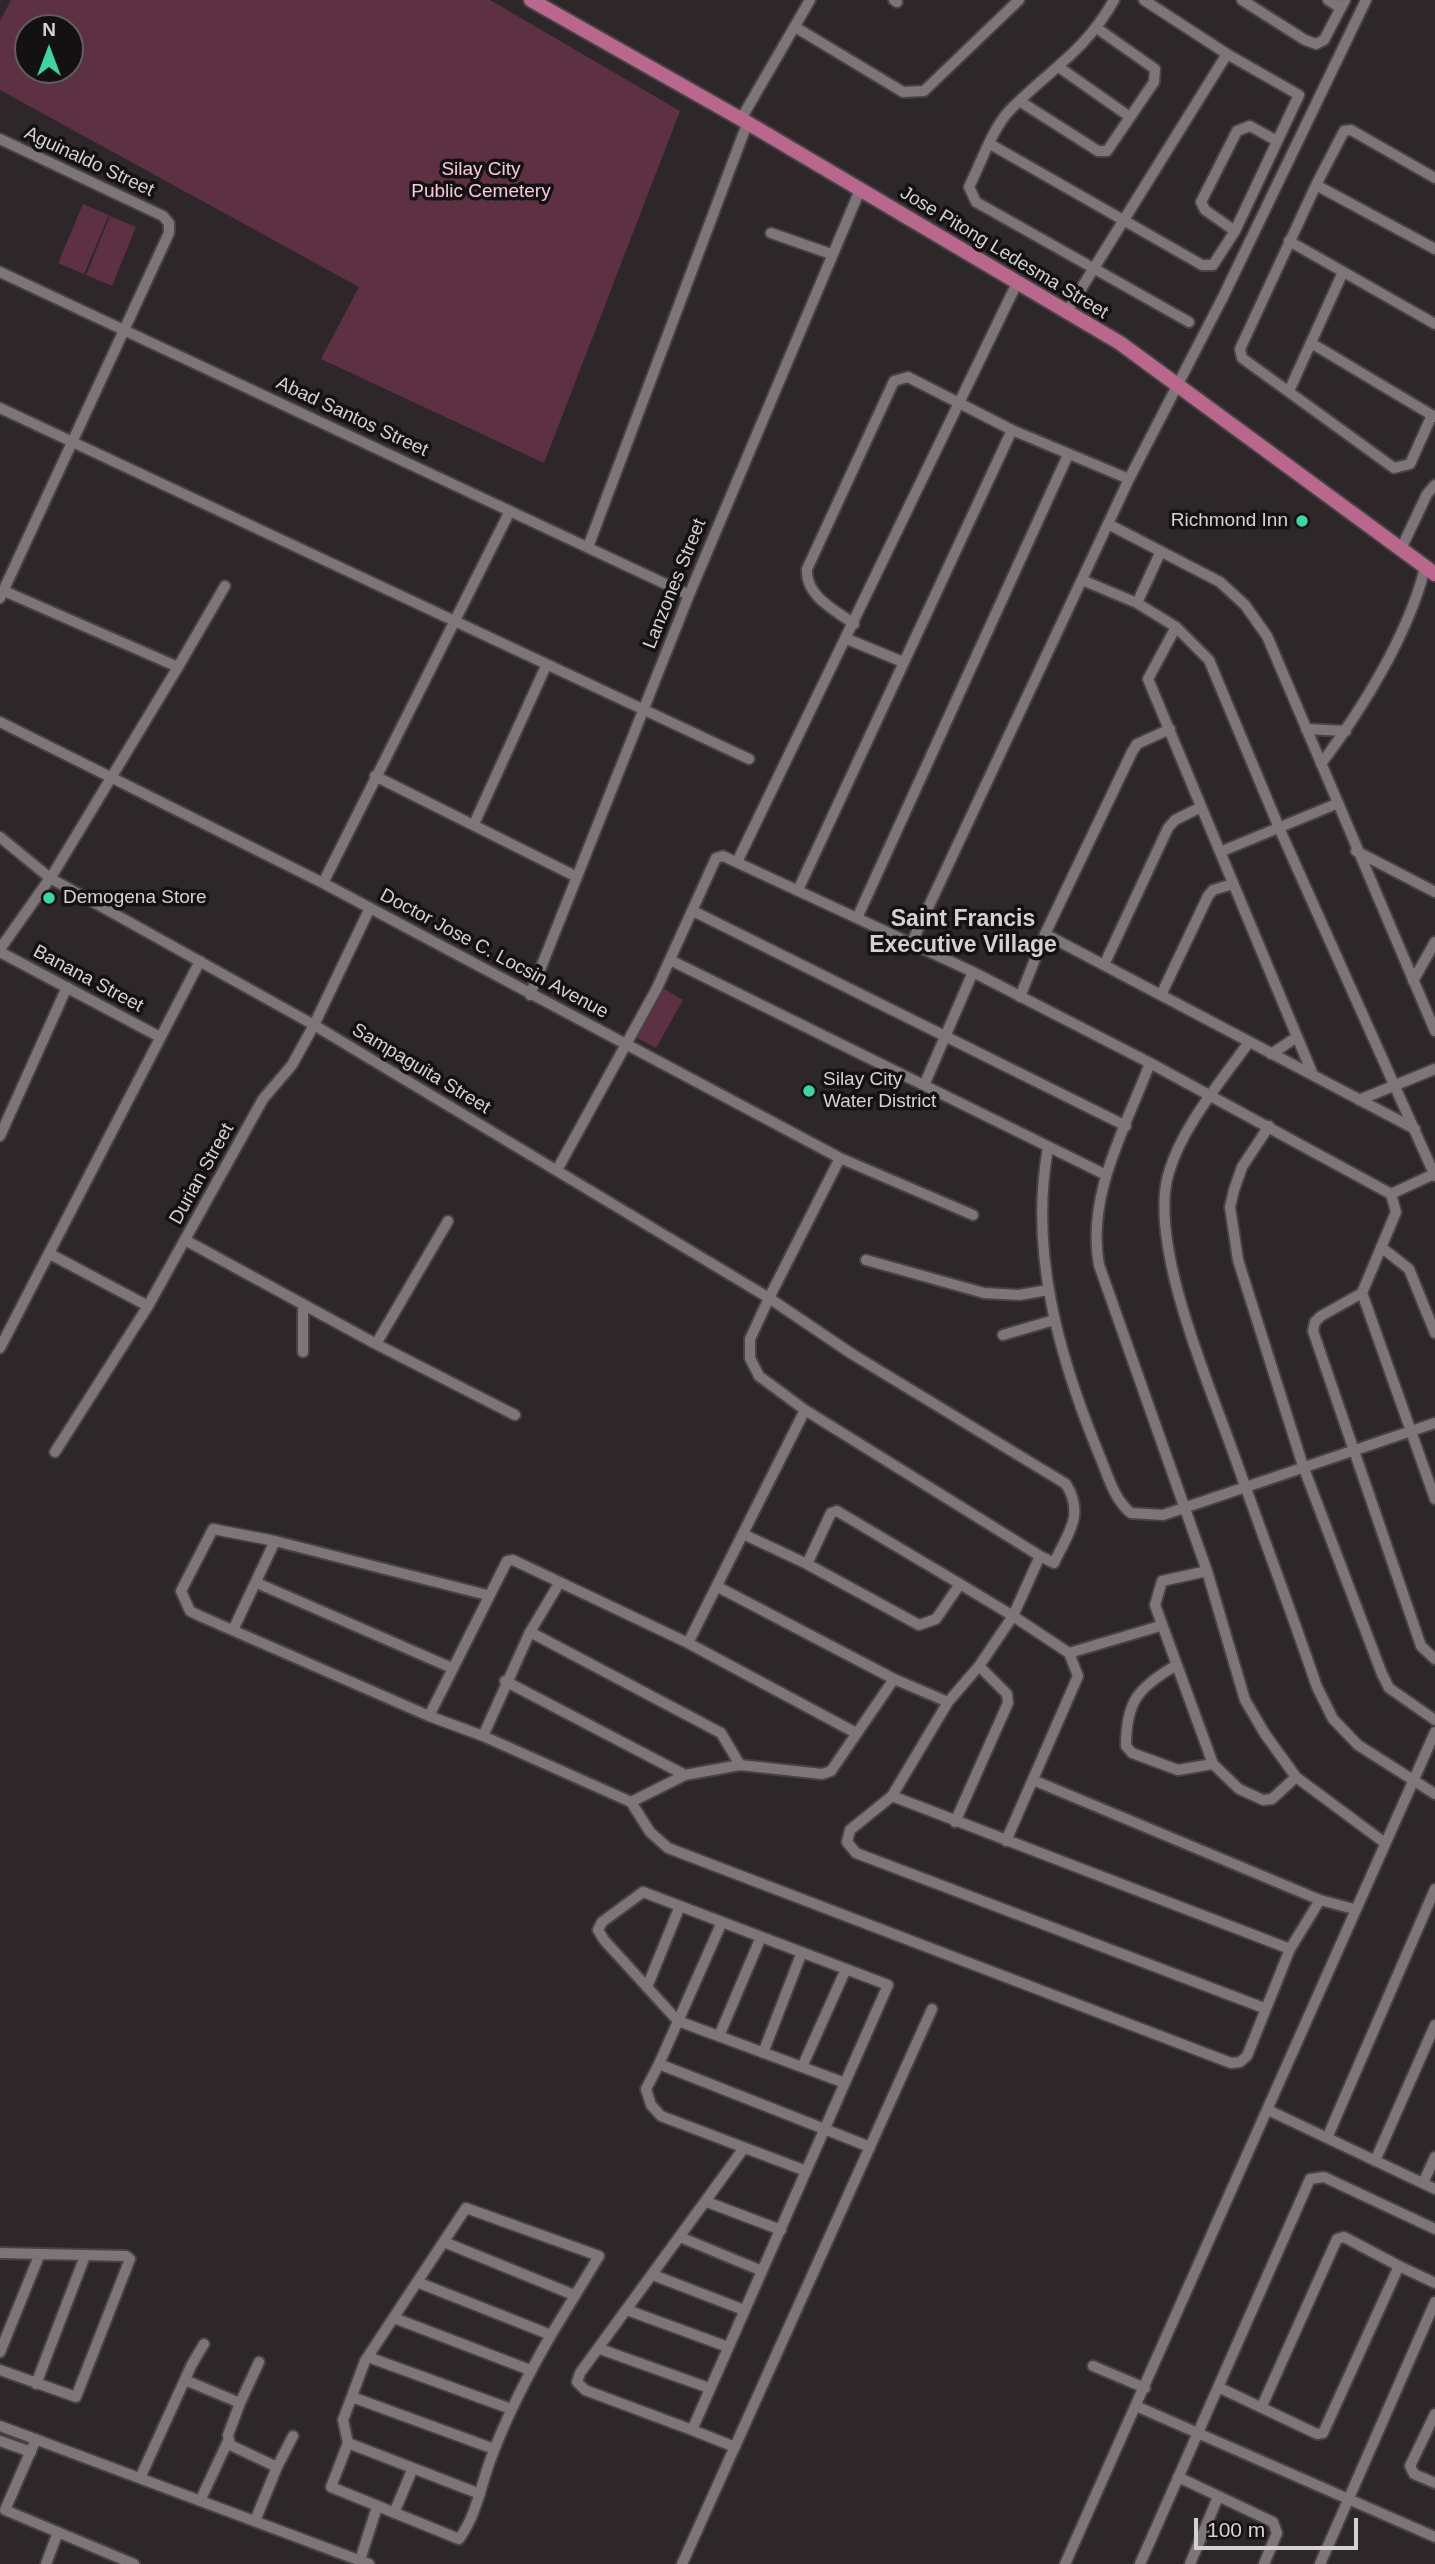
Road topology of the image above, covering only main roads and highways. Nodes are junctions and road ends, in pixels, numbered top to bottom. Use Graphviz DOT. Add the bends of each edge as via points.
graph roads {
  1 [pos="531,0"];
  2 [pos="1430,571"];
  1 -- 2 [label="main road, Jose Pitong Ledesma Street" via="1120,343"];
}
